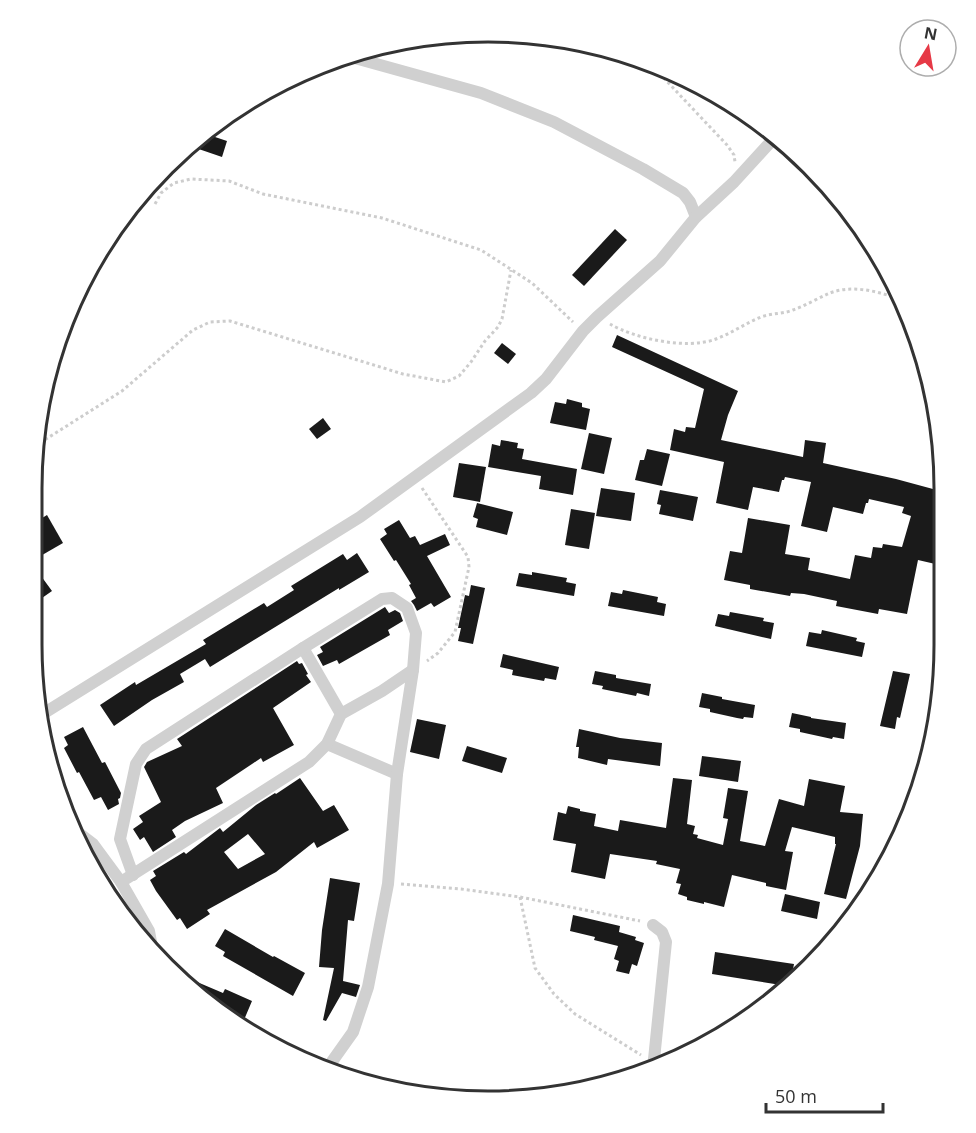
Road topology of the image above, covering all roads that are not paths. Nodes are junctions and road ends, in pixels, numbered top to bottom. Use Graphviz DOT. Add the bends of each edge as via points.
graph roads {
  1 [pos="363,60"];
  2 [pos="770,143"];
  3 [pos="696,217"];
  4 [pos="303,648"];
  5 [pos="413,670"];
  6 [pos="47,711"];
  7 [pos="341,714"];
  8 [pos="327,744"];
  9 [pos="397,774"];
  10 [pos="87,839"];
  11 [pos="127,878"];
  12 [pos="653,925"];
  13 [pos="150,935"];
  14 [pos="655,1058"];
  15 [pos="332,1062"];
  1 -- 3 [label="street" via="481,93 554,122 683,193"];
  2 -- 3 [label="street"];
  3 -- 6 [label="street" via="660,261 597,317 531,393 360,517"];
  4 -- 5 [label="street" via="382,599 392,598 407,608 416,633"];
  4 -- 7 [label="street"];
  4 -- 11 [label="street" via="146,749 136,764 120,839"];
  5 -- 7 [label="street"];
  5 -- 9 [label="street"];
  7 -- 8 [label="street"];
  8 -- 9 [label="street"];
  8 -- 11 [label="street" via="309,762"];
  9 -- 15 [label="street" via="388,884 368,987 353,1032"];
  10 -- 11 [label="street"];
  11 -- 13 [label="street"];
  12 -- 14 [label="street" via="666,942"];
}
